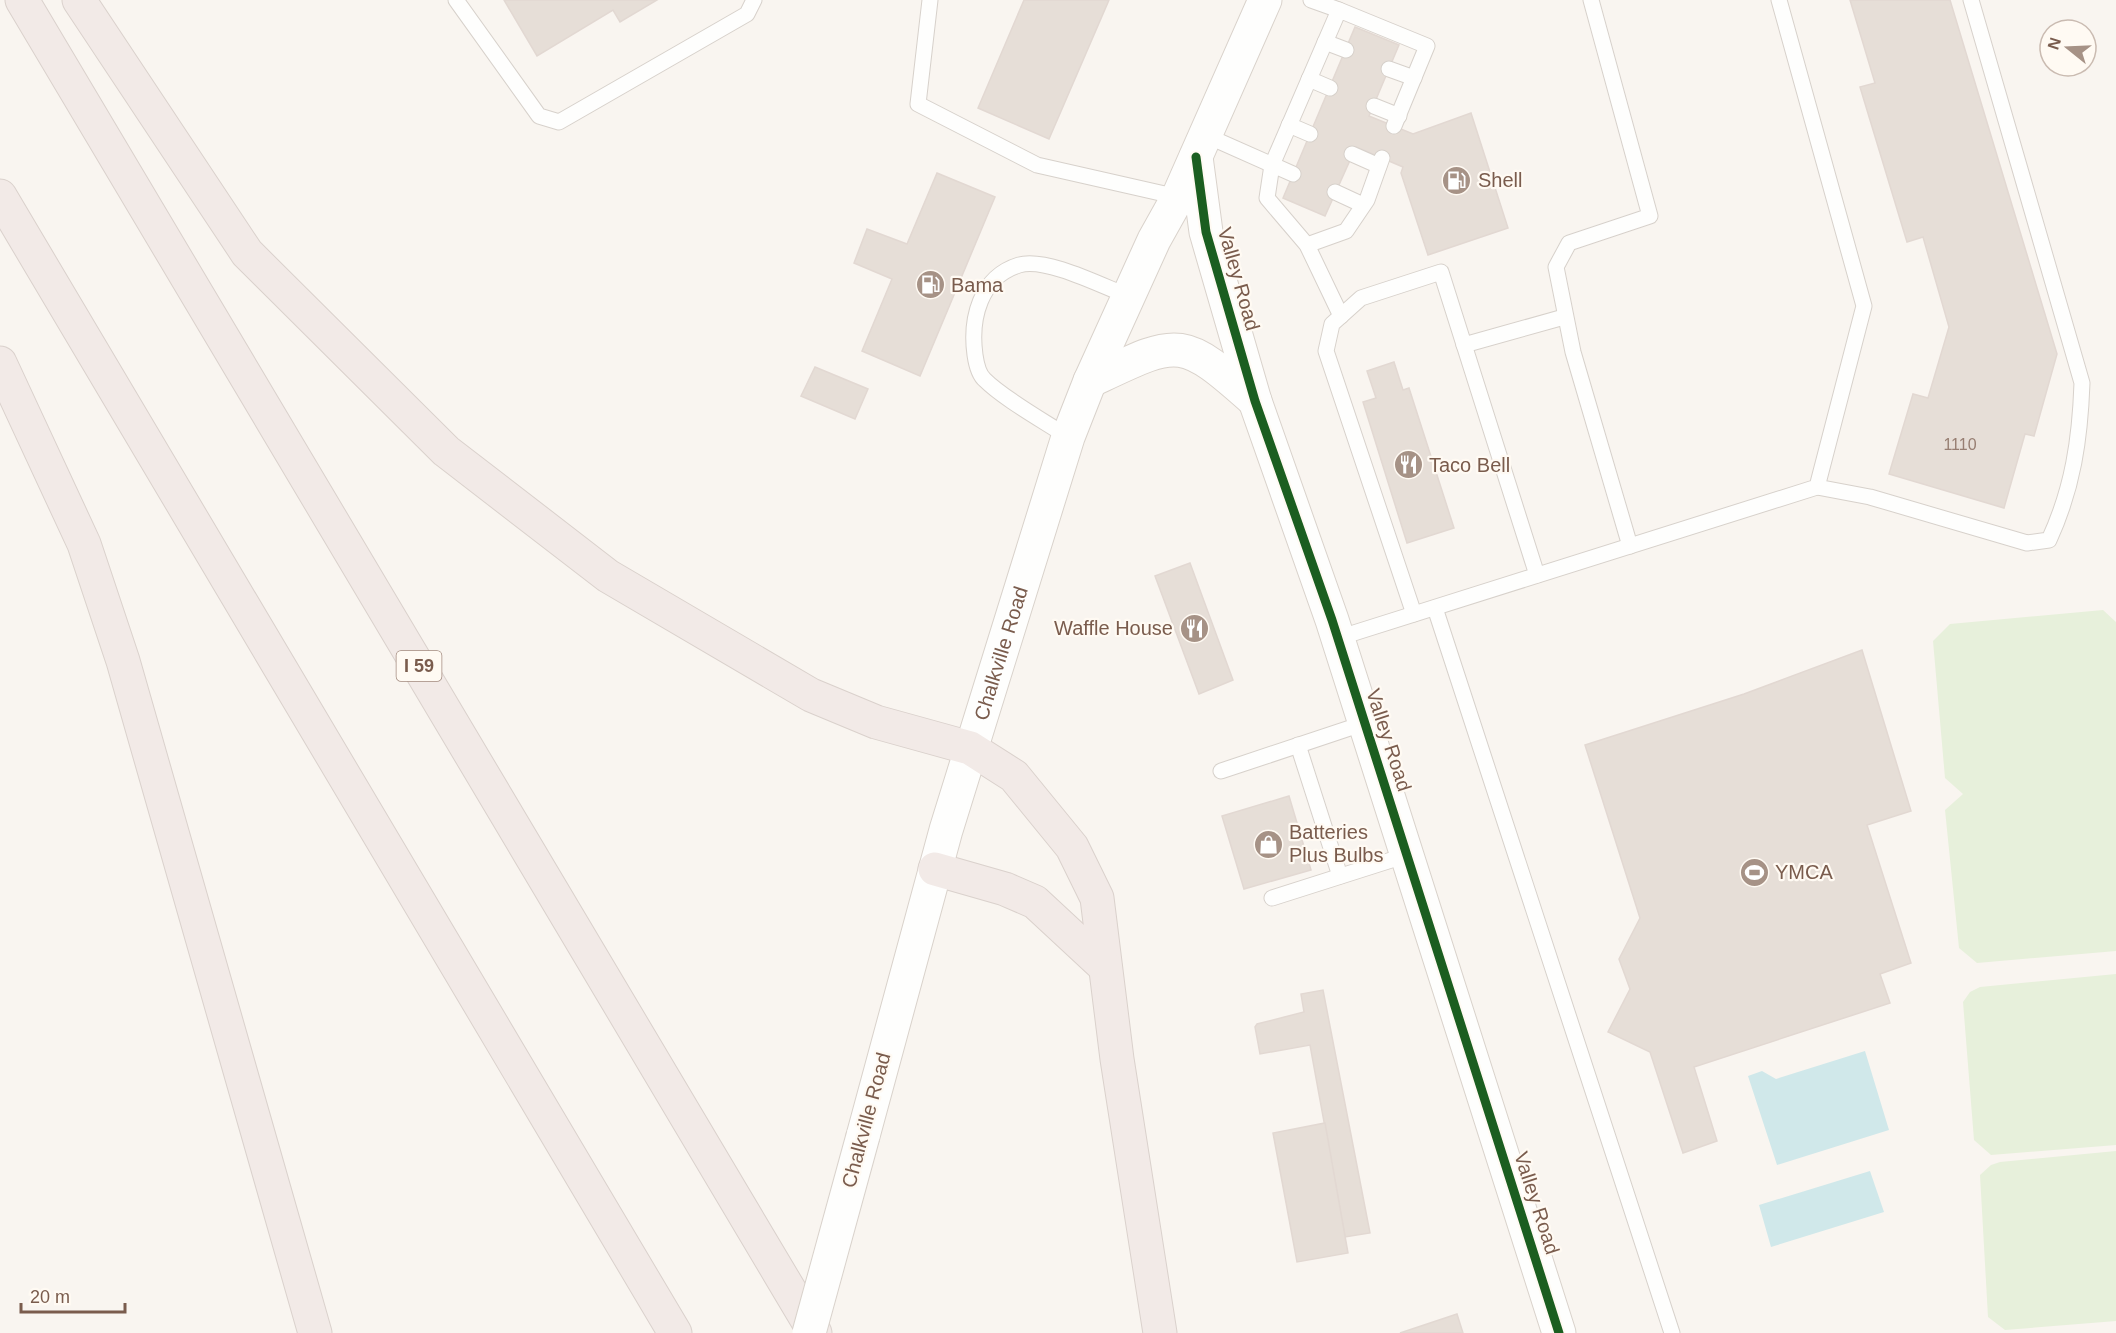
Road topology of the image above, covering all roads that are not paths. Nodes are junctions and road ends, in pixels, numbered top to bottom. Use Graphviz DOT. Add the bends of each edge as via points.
graph roads {
  1 [pos="22,0"];
  2 [pos="80,0"];
  3 [pos="456,0"];
  4 [pos="754,0"];
  5 [pos="930,0"];
  6 [pos="1265,0"];
  7 [pos="1311,0"];
  8 [pos="1591,0"];
  9 [pos="1779,0"];
  10 [pos="1971,0"];
  11 [pos="1339,10"];
  12 [pos="1325,42"];
  13 [pos="1346,50"];
  14 [pos="1389,69"];
  15 [pos="1414,78"];
  16 [pos="1309,79"];
  17 [pos="1330,88"];
  18 [pos="1374,106"];
  19 [pos="1289,125"];
  20 [pos="1310,134"];
  21 [pos="1200,146"];
  22 [pos="1352,154"];
  23 [pos="1272,165"];
  24 [pos="1293,174"];
  25 [pos="1335,192"];
  26 [pos="0,196"];
  27 [pos="1178,197"];
  28 [pos="1363,205"];
  29 [pos="1307,245"];
  30 [pos="1128,296"];
  31 [pos="1341,316"];
  32 [pos="1564,317"];
  33 [pos="1464,345"];
  34 [pos="0,363"];
  35 [pos="1090,381"];
  36 [pos="1255,401"];
  37 [pos="1068,437"];
  38 [pos="1817,487"];
  39 [pos="1630,546"];
  40 [pos="1537,575"];
  41 [pos="1435,608"];
  42 [pos="1414,614"];
  43 [pos="1338,638"];
  44 [pos="1365,723"];
  45 [pos="1298,745"];
  46 [pos="970,748"];
  47 [pos="1221,771"];
  48 [pos="1407,855"];
  49 [pos="935,869"];
  50 [pos="1340,876"];
  51 [pos="1272,898"];
  52 [pos="1105,967"];
  53 [pos="315,1333"];
  54 [pos="675,1333"];
  55 [pos="808,1333"];
  56 [pos="815,1333"];
  57 [pos="1160,1333"];
  58 [pos="1559,1333"];
  59 [pos="1672,1333"];
  1 -- 56 [label="highway, I 59"];
  2 -- 46 [label="highway" via="247,253 446,451 608,576 811,695 876,722"];
  3 -- 4 [label="lane" via="539,116 559,122 747,14"];
  5 -- 27 [label="lane" via="918,104 1037,165"];
  6 -- 21 [label="street, Chalkville Road"];
  7 -- 11 [label="lane"];
  8 -- 32 [label="lane" via="1650,216 1569,243 1556,267"];
  9 -- 38 [label="lane" via="1864,306"];
  10 -- 38 [label="lane" via="2082,383 2079,441 2060,515 2049,540 2027,543 1870,497"];
  11 -- 12 [label="lane"];
  11 -- 15 [label="lane" via="1427,46"];
  12 -- 13 [label="lane"];
  12 -- 16 [label="lane"];
  14 -- 15 [label="lane"];
  15 -- 18 [label="lane" via="1396,121"];
  16 -- 17 [label="lane"];
  16 -- 19 [label="lane"];
  19 -- 20 [label="lane"];
  19 -- 23 [label="lane"];
  21 -- 23 [label="lane"];
  21 -- 27 [label="street, Chalkville Road"];
  21 -- 36 [label="street, Valley Road" via="1206,232"];
  22 -- 28 [label="lane" via="1380,162"];
  23 -- 24 [label="lane"];
  23 -- 29 [label="lane" via="1267,198"];
  25 -- 28 [label="lane"];
  26 -- 54 [label="highway"];
  27 -- 30 [label="street, Chalkville Road"];
  28 -- 29 [label="lane" via="1346,231"];
  29 -- 31 [label="lane"];
  30 -- 35 [label="street, Chalkville Road"];
  30 -- 37 [label="lane" via="1046,265 1020,265 996,279 980,299 972,333 983,379"];
  31 -- 33 [label="lane" via="1360,298 1441,272"];
  31 -- 42 [label="lane" via="1332,324 1326,351"];
  32 -- 33 [label="lane"];
  32 -- 39 [label="lane"];
  33 -- 40 [label="lane"];
  34 -- 53 [label="highway" via="84,544 123,661"];
  35 -- 36 [label="street" via="1169,348 1191,352 1213,364"];
  35 -- 37 [label="street, Chalkville Road"];
  36 -- 43 [label="street, Valley Road"];
  37 -- 46 [label="street, Chalkville Road"];
  38 -- 39 [label="lane"];
  39 -- 40 [label="lane"];
  40 -- 41 [label="lane"];
  41 -- 42 [label="lane"];
  41 -- 59 [label="lane"];
  42 -- 43 [label="lane"];
  43 -- 44 [label="street, Valley Road"];
  44 -- 45 [label="lane"];
  44 -- 48 [label="street, Valley Road"];
  45 -- 47 [label="lane"];
  45 -- 50 [label="lane"];
  46 -- 49 [label="street, Chalkville Road"];
  46 -- 52 [label="highway" via="1014,776 1072,847 1097,898"];
  48 -- 50 [label="lane"];
  48 -- 58 [label="street, Valley Road"];
  49 -- 52 [label="highway" via="1035,902"];
  49 -- 55 [label="street, Chalkville Road, bridge"];
  50 -- 51 [label="lane"];
  52 -- 57 [label="highway"];
}
